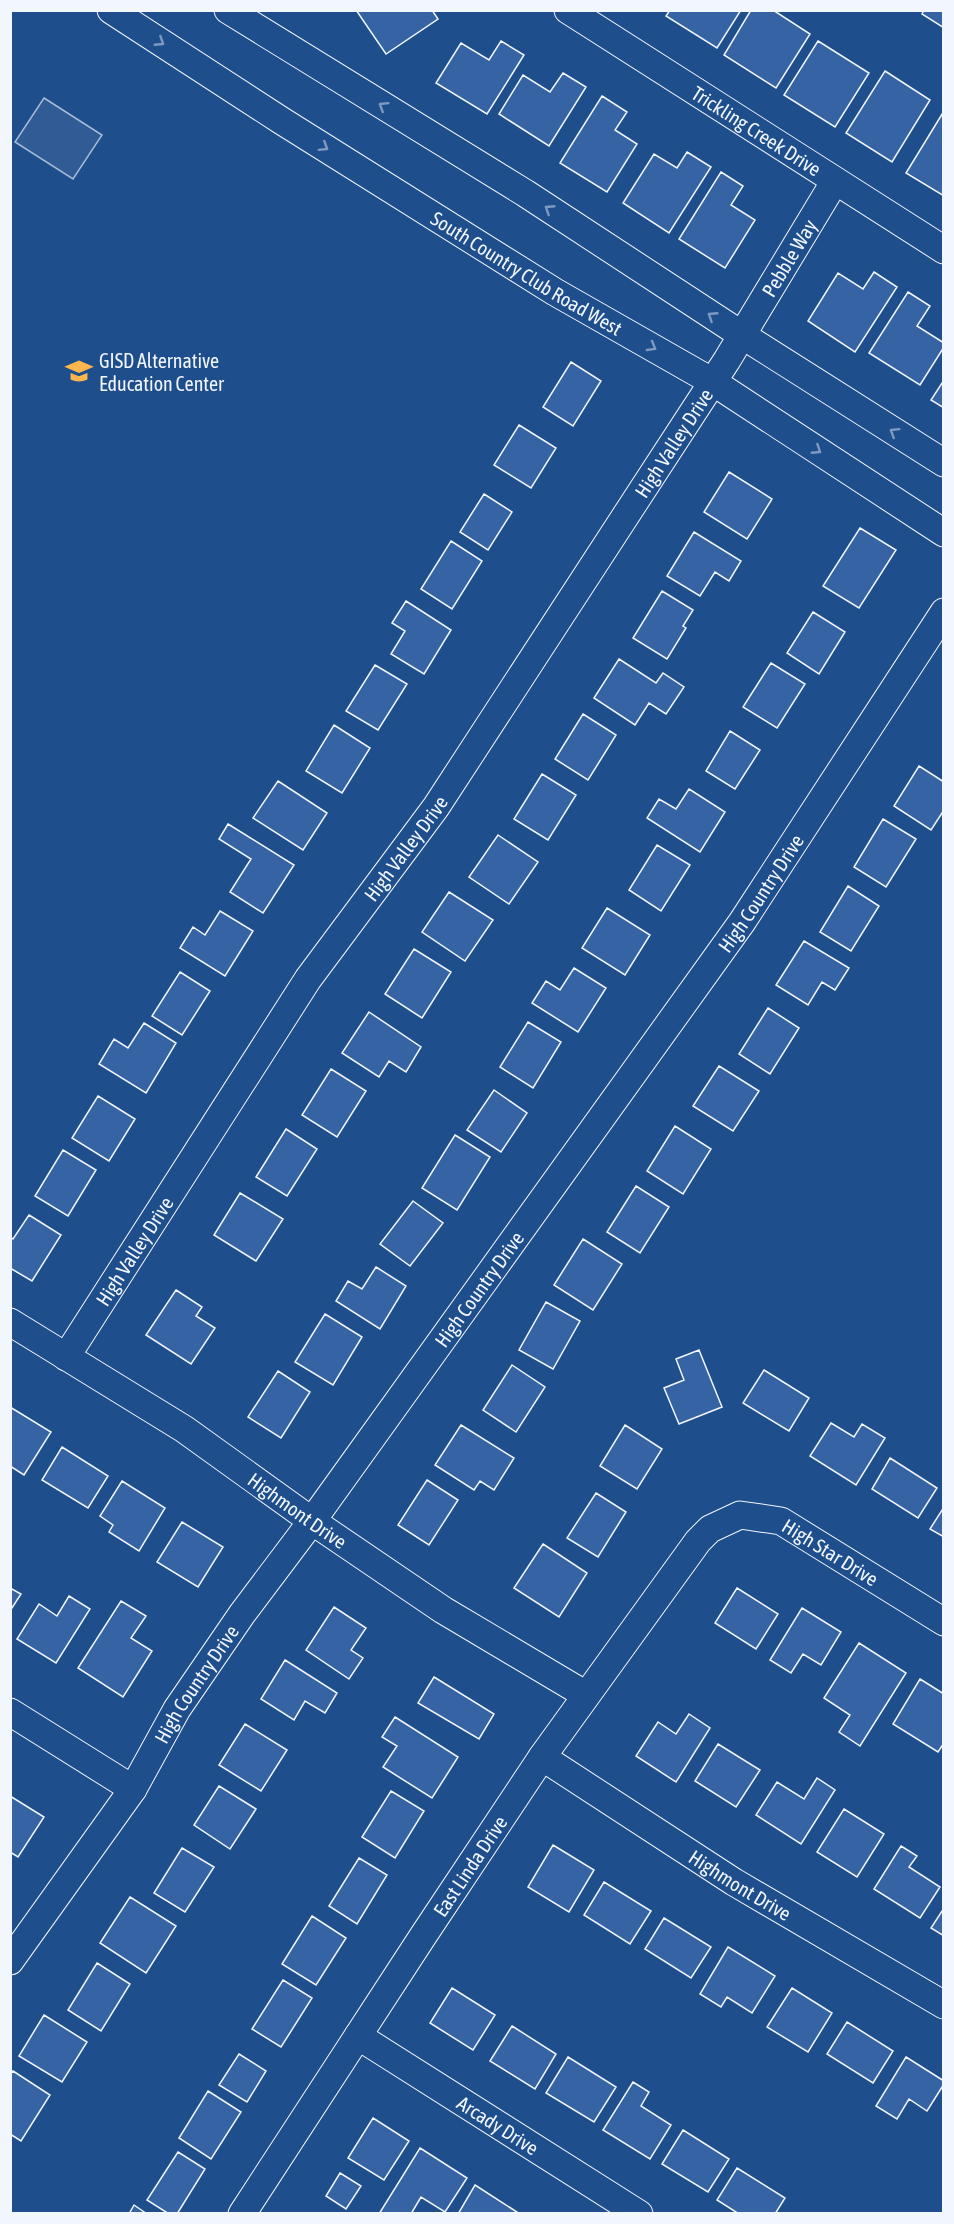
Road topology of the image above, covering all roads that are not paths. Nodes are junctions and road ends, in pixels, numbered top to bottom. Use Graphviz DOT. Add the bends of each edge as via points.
graph roads {
  1 [pos="111,10"];
  2 [pos="228,10"];
  3 [pos="568,10"];
  4 [pos="835,181"];
  5 [pos="944,250"];
  6 [pos="742,335"];
  7 [pos="713,382"];
  8 [pos="944,463"];
  9 [pos="944,533"];
  10 [pos="944,612"];
  11 [pos="10,1322"];
  12 [pos="66,1357"];
  13 [pos="312,1521"];
  14 [pos="710,1529"];
  15 [pos="944,1622"];
  16 [pos="586,1695"];
  17 [pos="10,1712"];
  18 [pos="542,1757"];
  19 [pos="133,1789"];
  20 [pos="10,1961"];
  21 [pos="944,2005"];
  22 [pos="358,2036"];
  23 [pos="242,2214"];
  24 [pos="639,2214"];
  1 -- 7 [label="street, South Country Club Road West, one-way" via="555,292"];
  6 -- 2 [label="street, one-way" via="525,193"];
  3 -- 4 [label="street, Trickling Creek Drive"];
  4 -- 5 [label="street, Trickling Creek Drive"];
  4 -- 6 [label="street, Pebble Way"];
  6 -- 7 [label="street, High Valley Drive"];
  8 -- 6 [label="street, one-way"];
  7 -- 9 [label="street, South Country Club Road West, one-way"];
  7 -- 12 [label="street, High Valley Drive" via="436,807 308,980"];
  10 -- 13 [label="street, High Country Drive" via="742,922"];
  11 -- 12 [label="street, Highmont Drive"];
  12 -- 13 [label="street, Highmont Drive" via="184,1429"];
  13 -- 16 [label="street, Highmont Drive" via="443,1610"];
  13 -- 19 [label="street, High Country Drive" via="177,1709"];
  14 -- 15 [label="street, High Star Drive" via="740,1515 780,1521"];
  14 -- 16 [label="street, East Linda Drive"];
  16 -- 18 [label="street, East Linda Drive"];
  17 -- 19 [label="street"];
  18 -- 21 [label="street, Highmont Drive" via="734,1882"];
  18 -- 22 [label="street, East Linda Drive"];
  19 -- 20 [label="street, High Country Drive"];
  22 -- 23 [label="street, East Linda Drive"];
  22 -- 24 [label="street, Arcady Drive"];
}
